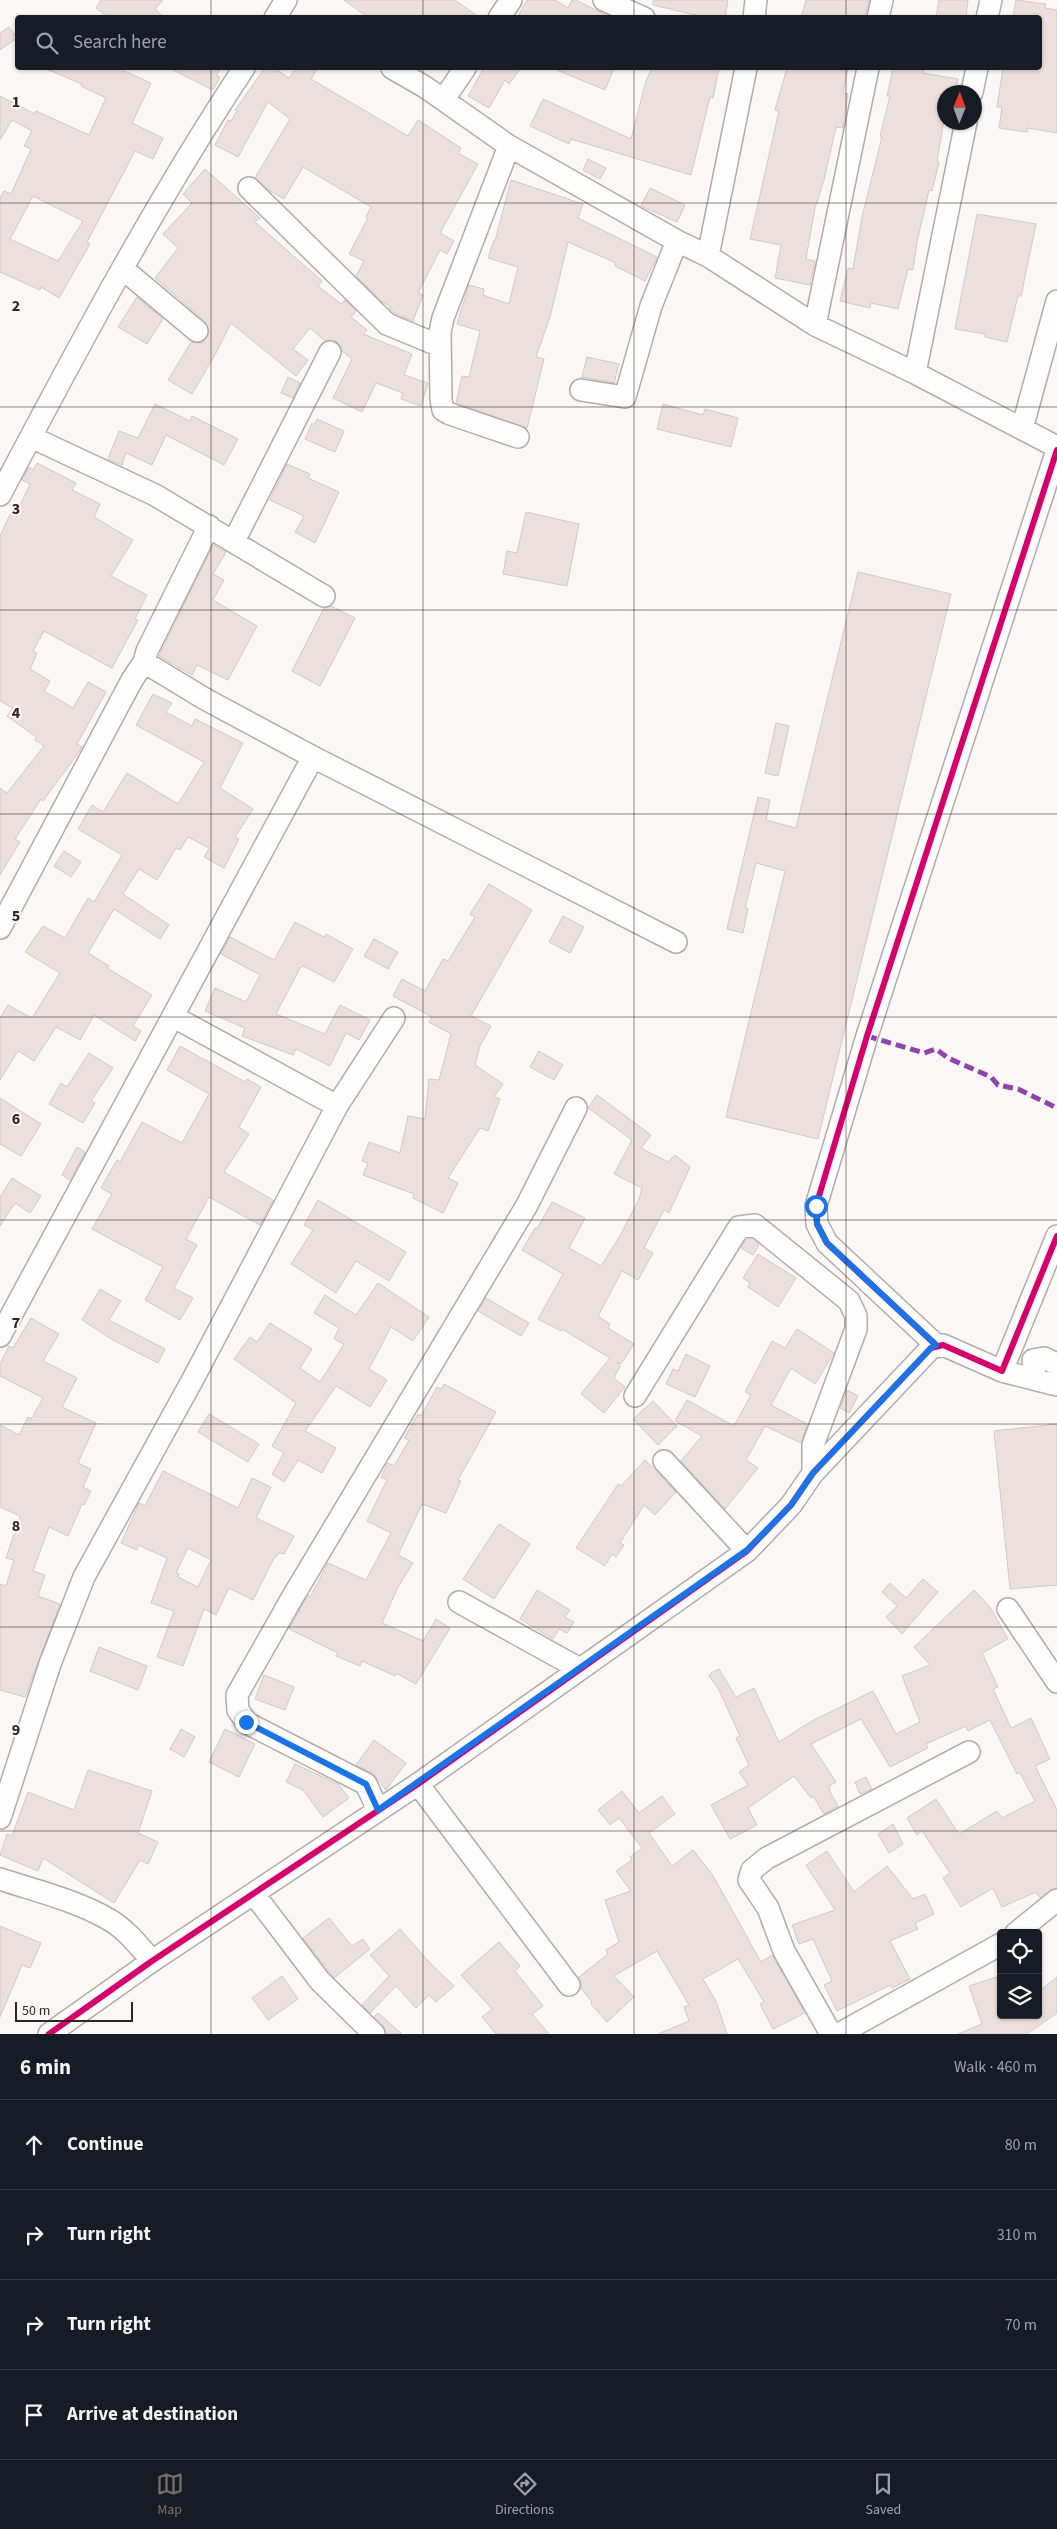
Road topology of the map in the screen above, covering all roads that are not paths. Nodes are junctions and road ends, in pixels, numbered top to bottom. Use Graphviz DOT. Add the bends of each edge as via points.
graph roads {
  1 [pos="511,0"];
  2 [pos="756,0"];
  3 [pos="882,0"];
  4 [pos="991,0"];
  5 [pos="608,1"];
  6 [pos="501,15"];
  7 [pos="638,15"];
  8 [pos="754,15"];
  9 [pos="879,15"];
  10 [pos="988,15"];
  11 [pos="243,70"];
  12 [pos="395,70"];
  13 [pos="465,70"];
  14 [pos="746,70"];
  15 [pos="868,70"];
  16 [pos="977,70"];
  17 [pos="973,85"];
  18 [pos="444,100"];
  19 [pos="964,130"];
  20 [pos="509,146"];
  21 [pos="250,188"];
  22 [pos="677,241"];
  23 [pos="708,256"];
  24 [pos="123,269"];
  25 [pos="1057,300"];
  26 [pos="815,325"];
  27 [pos="198,331"];
  28 [pos="440,346"];
  29 [pos="330,352"];
  30 [pos="914,373"];
  31 [pos="581,390"];
  32 [pos="1022,429"];
  33 [pos="31,437"];
  34 [pos="518,437"];
  35 [pos="1057,448"];
  36 [pos="0,495"];
  37 [pos="209,526"];
  38 [pos="234,541"];
  39 [pos="324,596"];
  40 [pos="144,662"];
  41 [pos="313,757"];
  42 [pos="0,928"];
  43 [pos="676,942"];
  44 [pos="174,1017"];
  45 [pos="394,1018"];
  46 [pos="337,1106"];
  47 [pos="576,1108"];
  48 [pos="1057,1236"];
  49 [pos="0,1336"];
  50 [pos="936,1345"];
  51 [pos="1057,1364"];
  52 [pos="1002,1371"];
  53 [pos="1035,1378"];
  54 [pos="1057,1385"];
  55 [pos="635,1396"];
  56 [pos="664,1461"];
  57 [pos="813,1473"];
  58 [pos="747,1550"];
  59 [pos="459,1602"];
  60 [pos="1008,1608"];
  61 [pos="1049,1655"];
  62 [pos="580,1669"];
  63 [pos="1057,1682"];
  64 [pos="969,1752"];
  65 [pos="418,1784"];
  66 [pos="378,1810"];
  67 [pos="0,1818"];
  68 [pos="0,1879"];
  69 [pos="254,1894"];
  70 [pos="1057,1900"];
  71 [pos="1021,1929"];
  72 [pos="997,1946"];
  73 [pos="152,1961"];
  74 [pos="569,1985"];
  75 [pos="48,2034"];
  76 [pos="374,2034"];
  77 [pos="831,2034"];
  78 [pos="839,2034"];
  1 -- 6 [label="street"];
  2 -- 8 [label="street"];
  3 -- 9 [label="street"];
  4 -- 10 [label="street"];
  5 -- 7 [label="street"];
  11 -- 24 [label="street"];
  12 -- 18 [label="street"];
  13 -- 18 [label="street"];
  14 -- 23 [label="street"];
  15 -- 26 [label="street"];
  16 -- 17 [label="street"];
  18 -- 20 [label="street"];
  19 -- 30 [label="street"];
  20 -- 22 [label="street"];
  20 -- 28 [label="street" via="443,318"];
  21 -- 28 [label="street" via="387,324"];
  22 -- 23 [label="street"];
  22 -- 31 [label="street" via="651,306 625,397"];
  23 -- 26 [label="street"];
  24 -- 27 [label="street"];
  24 -- 33 [label="street"];
  25 -- 32 [label="street"];
  26 -- 30 [label="street"];
  28 -- 34 [label="street" via="443,410"];
  29 -- 38 [label="street"];
  30 -- 32 [label="street"];
  32 -- 35 [label="street"];
  33 -- 36 [label="street"];
  33 -- 37 [label="street" via="155,495"];
  35 -- 50 [label="street" via="867,1036 816,1206 817,1224 827,1243"];
  37 -- 38 [label="street"];
  37 -- 40 [label="street"];
  38 -- 39 [label="street"];
  40 -- 41 [label="street" via="205,700"];
  40 -- 42 [label="street"];
  41 -- 43 [label="street"];
  41 -- 44 [label="street"];
  44 -- 46 [label="street"];
  44 -- 49 [label="street"];
  45 -- 46 [label="street"];
  46 -- 67 [label="street" via="84,1577 50,1664"];
  47 -- 66 [label="street" via="528,1205 237,1695 238,1710 246,1722 366,1784"];
  48 -- 52 [label="street"];
  50 -- 52 [label="street" via="943,1345"];
  50 -- 57 [label="street"];
  51 -- 53 [label="street" via="1044,1358 1033,1360"];
  52 -- 53 [label="street"];
  53 -- 54 [label="street"];
  55 -- 57 [label="street" via="739,1227 755,1225 848,1301 856,1316 856,1329 813,1445"];
  56 -- 58 [label="street"];
  57 -- 58 [label="street" via="791,1505"];
  58 -- 62 [label="street"];
  59 -- 62 [label="street"];
  60 -- 61 [label="street"];
  61 -- 63 [label="street"];
  62 -- 65 [label="street"];
  64 -- 77 [label="street" via="767,1858 750,1874 749,1880 768,1908 784,1950"];
  65 -- 66 [label="street"];
  65 -- 74 [label="street"];
  66 -- 69 [label="street"];
  68 -- 73 [label="street" via="82,1907 109,1920 131,1936"];
  69 -- 73 [label="street"];
  69 -- 76 [label="street" via="320,1981"];
  70 -- 71 [label="street"];
  72 -- 78 [label="street"];
  73 -- 75 [label="street"];
}
